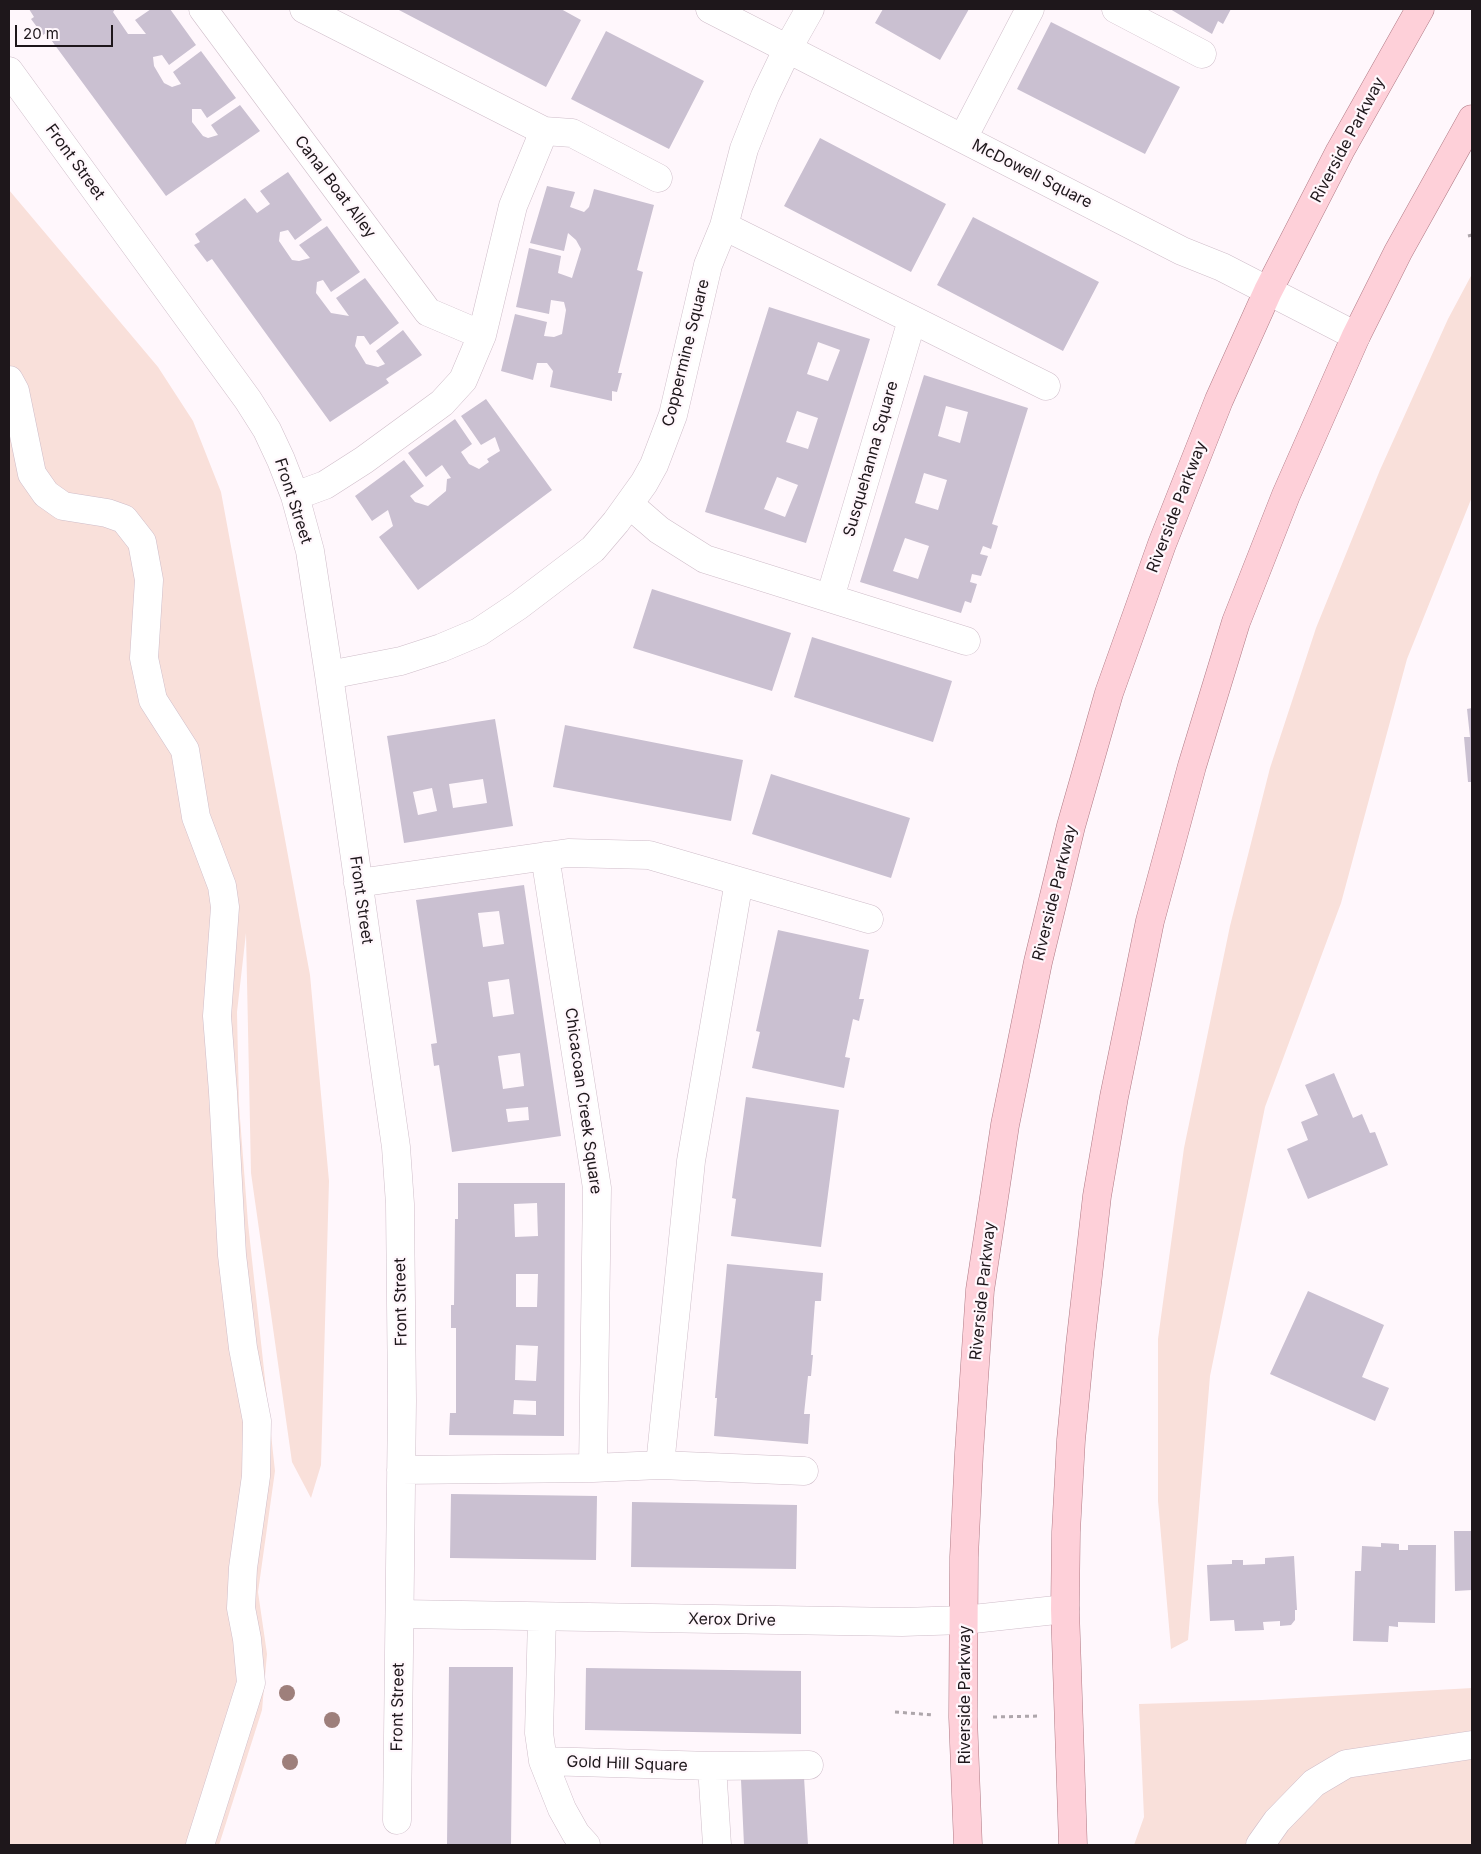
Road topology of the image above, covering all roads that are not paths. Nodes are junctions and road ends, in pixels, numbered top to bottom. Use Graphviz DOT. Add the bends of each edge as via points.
graph roads {
  1 [pos="304,9"];
  2 [pos="710,9"];
  3 [pos="810,9"];
  4 [pos="1030,9"];
  5 [pos="1116,9"];
  6 [pos="1420,9"];
  7 [pos="210,11"];
  8 [pos="788,48"];
  9 [pos="1202,54"];
  10 [pos="9,71"];
  11 [pos="1472,119"];
  12 [pos="544,131"];
  13 [pos="963,138"];
  14 [pos="658,178"];
  15 [pos="724,226"];
  16 [pos="1268,291"];
  17 [pos="912,320"];
  18 [pos="482,335"];
  19 [pos="1356,336"];
  20 [pos="9,380"];
  21 [pos="1046,386"];
  22 [pos="295,496"];
  23 [pos="629,504"];
  24 [pos="830,598"];
  25 [pos="966,641"];
  26 [pos="329,674"];
  27 [pos="545,856"];
  28 [pos="739,881"];
  29 [pos="358,883"];
  30 [pos="869,919"];
  31 [pos="660,1466"];
  32 [pos="593,1468"];
  33 [pos="401,1470"];
  34 [pos="804,1471"];
  35 [pos="1065,1609"];
  36 [pos="400,1614"];
  37 [pos="542,1617"];
  38 [pos="964,1620"];
  39 [pos="1472,1745"];
  40 [pos="543,1761"];
  41 [pos="809,1765"];
  42 [pos="712,1766"];
  43 [pos="397,1820"];
  44 [pos="200,1845"];
  45 [pos="586,1845"];
  46 [pos="717,1845"];
  47 [pos="968,1845"];
  48 [pos="1073,1845"];
  49 [pos="1260,1845"];
  1 -- 12 [label="street"];
  2 -- 8 [label="street, McDowell Square"];
  3 -- 8 [label="street, Coppermine Square"];
  4 -- 13 [label="street"];
  5 -- 9 [label="street"];
  6 -- 16 [label="main road, Riverside Parkway" via="1340,151"];
  7 -- 18 [label="street, Canal Boat Alley" via="428,312"];
  8 -- 13 [label="street, McDowell Square"];
  8 -- 15 [label="street, Coppermine Square" via="744,149"];
  10 -- 22 [label="street, Front Street" via="248,400 267,430"];
  11 -- 19 [label="main road" via="1398,252"];
  12 -- 14 [label="street" via="572,133"];
  12 -- 18 [label="street" via="513,206"];
  13 -- 16 [label="street, McDowell Square" via="1182,251"];
  15 -- 17 [label="street"];
  15 -- 23 [label="street, Coppermine Square" via="708,265 673,415 654,465"];
  16 -- 19 [label="street, McDowell Square"];
  16 -- 38 [label="main road, Riverside Parkway" via="1219,400 1109,693 1071,826 1038,962 1005,1124 980,1290 969,1453"];
  17 -- 21 [label="street"];
  17 -- 24 [label="street, Susquehanna Square"];
  18 -- 22 [label="street" via="463,380 442,403 325,485"];
  19 -- 35 [label="main road" via="1286,495 1236,622 1150,921 1097,1196 1071,1440"];
  20 -- 44 [label="street" via="15,390 32,474 46,494 64,506 124,519 142,542 149,580 144,658 153,700 185,750 196,817 222,886 225,907 217,1016 232,1255 243,1348 257,1421 256,1476 243,1568 241,1608 251,1683"];
  22 -- 26 [label="street, Front Street" via="310,551"];
  23 -- 24 [label="street" via="659,530 705,559"];
  23 -- 26 [label="street, Coppermine Square" via="593,549 479,632 401,661"];
  24 -- 25 [label="street"];
  26 -- 29 [label="street, Front Street"];
  27 -- 28 [label="street" via="649,855"];
  27 -- 29 [label="street"];
  27 -- 32 [label="street, Chicacoan Creek Square" via="598,1188"];
  28 -- 30 [label="street"];
  28 -- 31 [label="street" via="691,1162"];
  29 -- 33 [label="street, Front Street" via="396,1147 400,1204"];
  31 -- 32 [label="street"];
  31 -- 34 [label="street"];
  32 -- 33 [label="street"];
  33 -- 36 [label="street, Front Street"];
  35 -- 38 [label="street, Xerox Drive"];
  35 -- 48 [label="main road"];
  36 -- 37 [label="street, Xerox Drive"];
  36 -- 43 [label="street, Front Street"];
  37 -- 38 [label="street, Xerox Drive"];
  37 -- 40 [label="street, Gold Hill Square" via="539,1733"];
  38 -- 47 [label="main road, Riverside Parkway" via="963,1717"];
  39 -- 49 [label="street" via="1346,1764 1314,1783"];
  40 -- 42 [label="street, Gold Hill Square"];
  40 -- 45 [label="street, Gold Hill Square" via="562,1809"];
  41 -- 42 [label="street, Gold Hill Square"];
  42 -- 46 [label="street, Gold Hill Square"];
}
